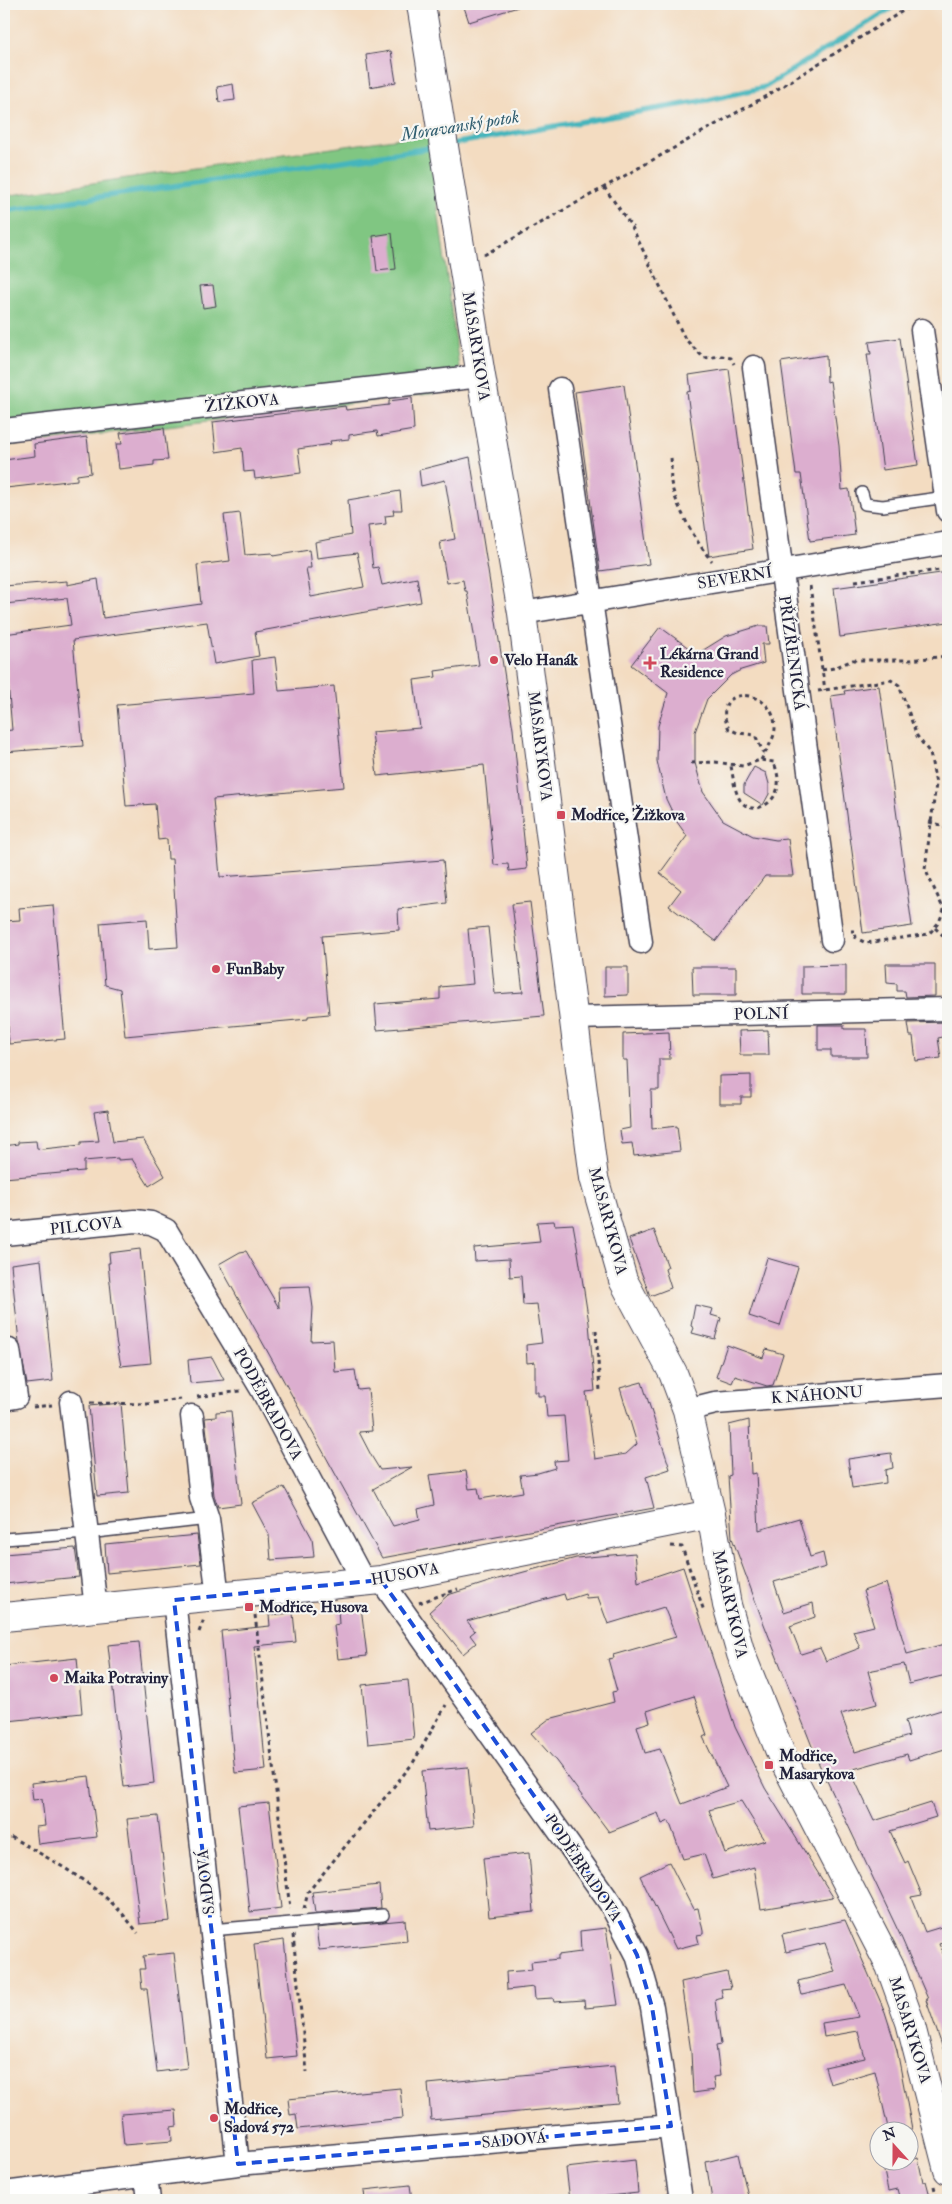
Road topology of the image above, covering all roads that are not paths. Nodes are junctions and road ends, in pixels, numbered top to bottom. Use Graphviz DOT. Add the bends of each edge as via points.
graph roads {
  1 [pos="420,4"];
  2 [pos="922,330"];
  3 [pos="744,368"];
  4 [pos="481,376"];
  5 [pos="560,388"];
  6 [pos="4,430"];
  7 [pos="862,493"];
  8 [pos="947,504"];
  9 [pos="948,543"];
  10 [pos="780,571"];
  11 [pos="592,602"];
  12 [pos="522,613"];
  13 [pos="831,937"];
  14 [pos="641,942"];
  15 [pos="948,1009"];
  16 [pos="574,1018"];
  17 [pos="166,1230"];
  18 [pos="4,1234"];
  19 [pos="9,1350"];
  20 [pos="948,1385"];
  21 [pos="10,1398"];
  22 [pos="71,1402"];
  23 [pos="190,1404"];
  24 [pos="687,1410"];
  25 [pos="711,1514"];
  26 [pos="208,1519"];
  27 [pos="87,1533"];
  28 [pos="4,1539"];
  29 [pos="372,1581"];
  30 [pos="174,1600"];
  31 [pos="215,1606"];
  32 [pos="96,1608"];
  33 [pos="4,1617"];
  34 [pos="383,1915"];
  35 [pos="211,1930"];
  36 [pos="670,2126"];
  37 [pos="238,2164"];
  38 [pos="146,2176"];
  39 [pos="941,2177"];
  40 [pos="4,2193"];
  41 [pos="149,2200"];
  42 [pos="681,2200"];
  1 -- 4 [label="street, MASARYKOVA"];
  2 -- 8 [label="street"];
  3 -- 10 [label="street, PŘÍZŘENICKÁ"];
  4 -- 6 [label="street, ŽIŽKOVA"];
  4 -- 12 [label="street, MASARYKOVA"];
  5 -- 11 [label="street"];
  7 -- 8 [label="lane" via="865,504"];
  9 -- 10 [label="street, SEVERNÍ"];
  10 -- 11 [label="street, SEVERNÍ"];
  10 -- 13 [label="street, PŘÍZŘENICKÁ"];
  11 -- 12 [label="street, SEVERNÍ"];
  11 -- 14 [label="street"];
  12 -- 16 [label="street, MASARYKOVA"];
  15 -- 16 [label="street, POLNÍ"];
  16 -- 24 [label="street, MASARYKOVA" via="594,1178 623,1280 673,1373"];
  17 -- 18 [label="street, PILCOVA" via="151,1222 135,1221"];
  17 -- 29 [label="street, PODĚBRADOVA"];
  19 -- 21 [label="street"];
  20 -- 24 [label="street, K NÁHONU" via="715,1403"];
  22 -- 27 [label="street"];
  23 -- 26 [label="street" via="201,1498"];
  24 -- 25 [label="street, MASARYKOVA"];
  25 -- 29 [label="street, HUSOVA"];
  25 -- 39 [label="street, MASARYKOVA" via="727,1605 741,1654 783,1759 890,1966 910,2022"];
  26 -- 27 [label="lane"];
  26 -- 31 [label="street"];
  27 -- 28 [label="lane"];
  27 -- 32 [label="street"];
  29 -- 31 [label="street, HUSOVA"];
  29 -- 36 [label="street, PODĚBRADOVA" via="402,1609 610,1903 638,1955 652,2007"];
  30 -- 31 [label="street, HUSOVA"];
  30 -- 32 [label="street, HUSOVA"];
  30 -- 35 [label="street, SADOVÁ"];
  32 -- 33 [label="street, HUSOVA"];
  34 -- 35 [label="lane"];
  35 -- 37 [label="street, SADOVÁ"];
  36 -- 37 [label="street, SADOVÁ"];
  36 -- 42 [label="street, PODĚBRADOVA"];
  37 -- 38 [label="street, SADOVÁ"];
  38 -- 40 [label="street, SADOVÁ"];
  38 -- 41 [label="street"];
}
